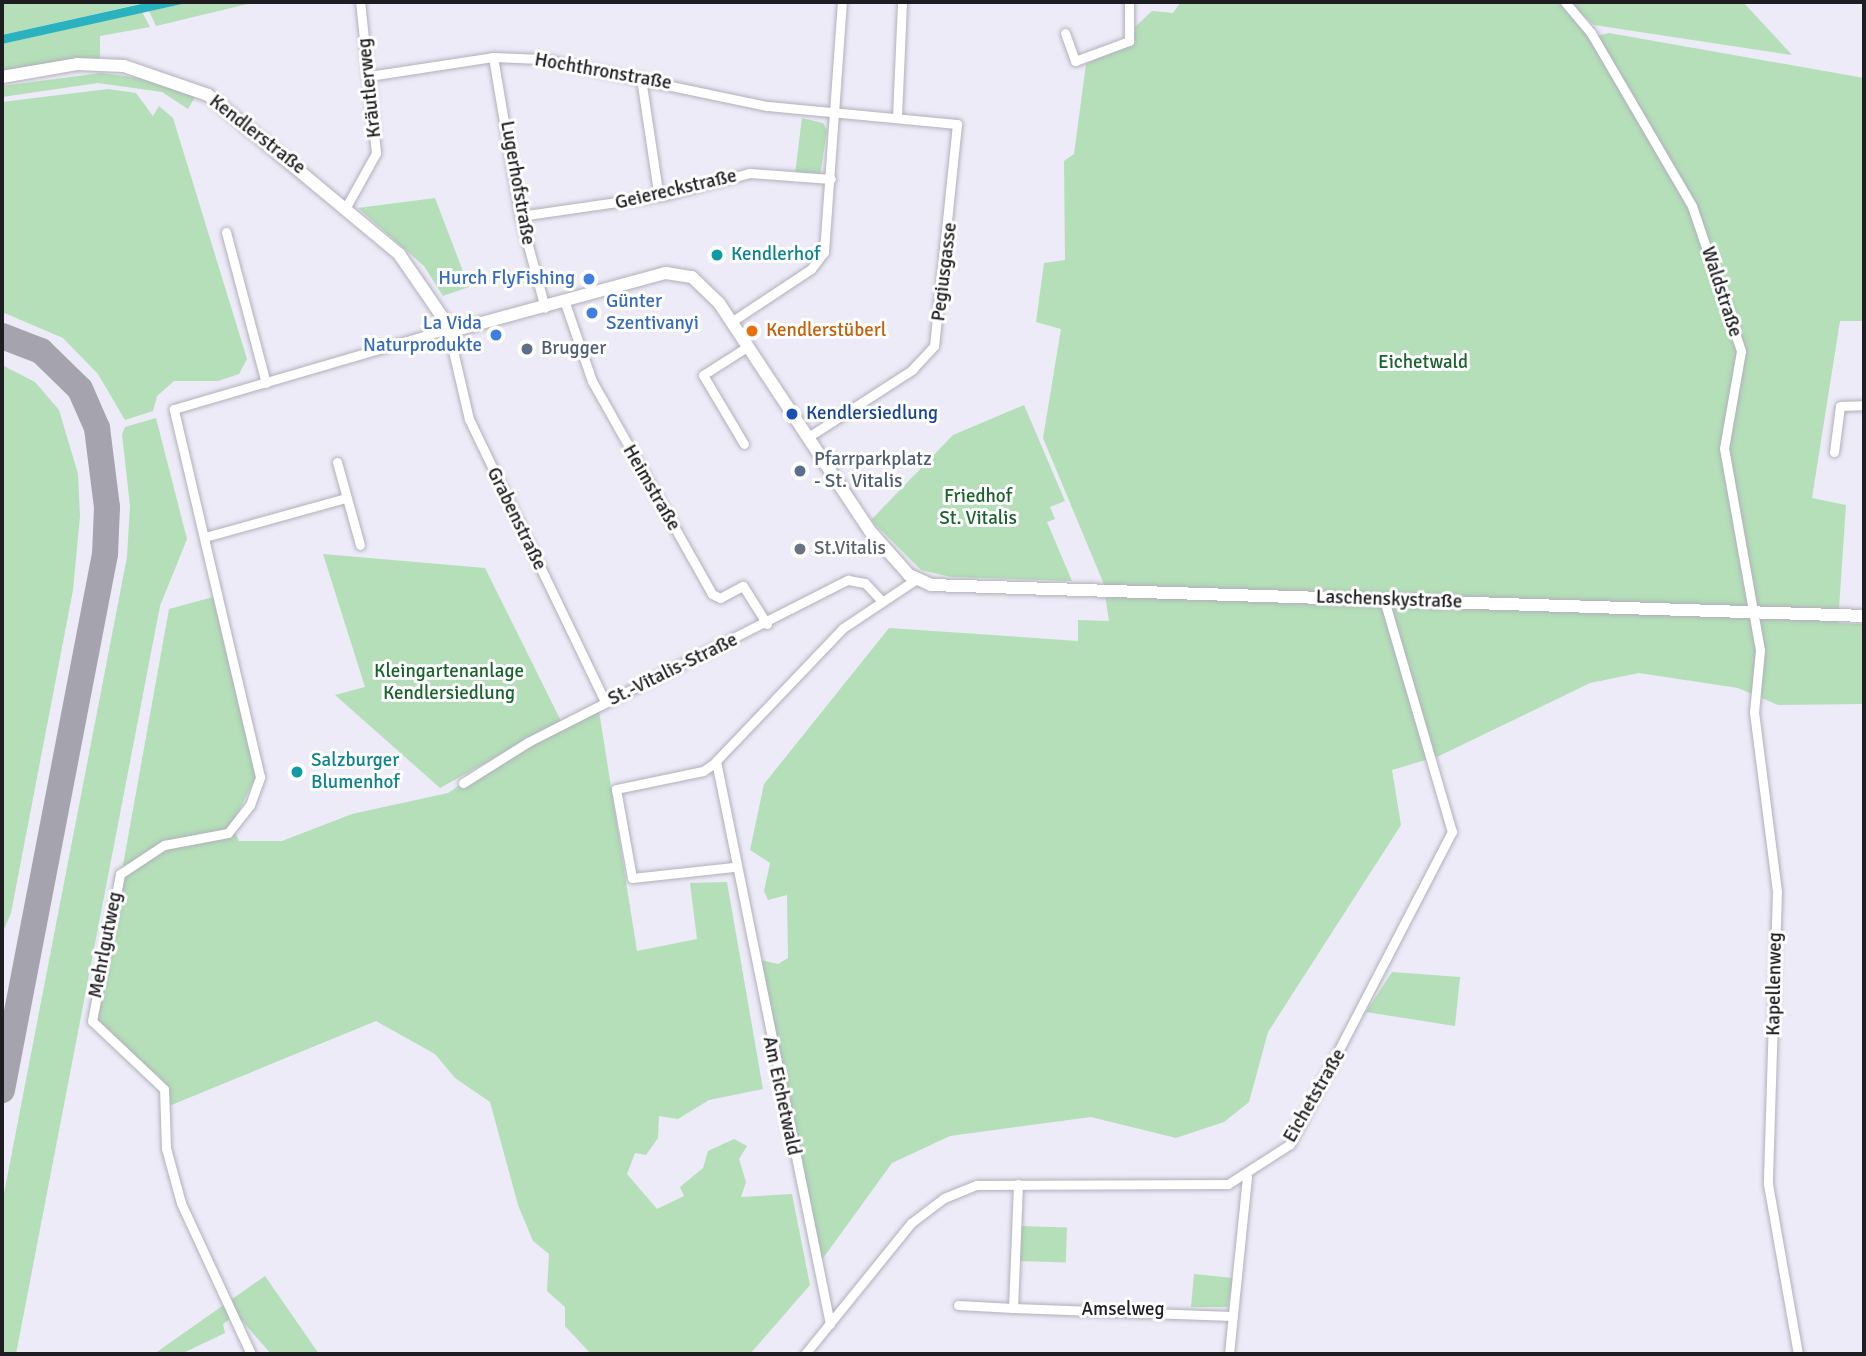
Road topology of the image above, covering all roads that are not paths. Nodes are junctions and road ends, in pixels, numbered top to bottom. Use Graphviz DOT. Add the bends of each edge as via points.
graph roads {
  1 [pos="360,2"];
  2 [pos="842,2"];
  3 [pos="902,2"];
  4 [pos="1129,2"];
  5 [pos="1565,2"];
  6 [pos="1065,33"];
  7 [pos="493,57"];
  8 [pos="369,76"];
  9 [pos="2,77"];
  10 [pos="640,78"];
  11 [pos="836,113"];
  12 [pos="897,117"];
  13 [pos="957,124"];
  14 [pos="831,179"];
  15 [pos="658,192"];
  16 [pos="346,207"];
  17 [pos="520,216"];
  18 [pos="226,232"];
  19 [pos="565,303"];
  20 [pos="545,308"];
  21 [pos="731,323"];
  22 [pos="448,329"];
  23 [pos="747,348"];
  24 [pos="267,383"];
  25 [pos="1864,405"];
  26 [pos="807,438"];
  27 [pos="744,444"];
  28 [pos="1833,452"];
  29 [pos="337,462"];
  30 [pos="346,498"];
  31 [pos="205,537"];
  32 [pos="360,545"];
  33 [pos="915,580"];
  34 [pos="1384,599"];
  35 [pos="882,601"];
  36 [pos="1756,614"];
  37 [pos="1864,616"];
  38 [pos="767,624"];
  39 [pos="605,702"];
  40 [pos="716,761"];
  41 [pos="463,783"];
  42 [pos="733,867"];
  43 [pos="1247,1177"];
  44 [pos="1018,1184"];
  45 [pos="958,1305"];
  46 [pos="1013,1308"];
  47 [pos="1232,1316"];
  48 [pos="830,1324"];
  49 [pos="251,1354"];
  50 [pos="805,1354"];
  51 [pos="1229,1354"];
  52 [pos="1798,1354"];
  1 -- 8 [label="street, Kräutlerweg"];
  2 -- 11 [label="street"];
  3 -- 12 [label="street"];
  4 -- 6 [label="street" via="1129,41 1075,61"];
  5 -- 36 [label="street, Waldstraße" via="1591,33 1692,205 1724,293 1742,364 1724,448"];
  7 -- 8 [label="street, Hochthronstraße"];
  7 -- 10 [label="street, Hochthronstraße" via="542,59"];
  7 -- 17 [label="street, Lugerhofstraße"];
  8 -- 16 [label="street, Kräutlerweg" via="376,153"];
  9 -- 16 [label="street, Kendlerstraße" via="90,64 170,77 230,110"];
  10 -- 11 [label="street, Hochthronstraße" via="763,105"];
  10 -- 15 [label="street"];
  11 -- 12 [label="street, Hochthronstraße"];
  11 -- 14 [label="street"];
  12 -- 13 [label="street, Hochthronstraße"];
  13 -- 26 [label="street, Pegiusgasse" via="934,346 912,370"];
  14 -- 15 [label="street, Geiereckstraße" via="750,173"];
  14 -- 21 [label="street" via="822,257"];
  15 -- 17 [label="street, Geiereckstraße"];
  16 -- 22 [label="street, Kendlerstraße" via="412,270"];
  17 -- 20 [label="street, Lugerhofstraße"];
  18 -- 24 [label="street"];
  19 -- 20 [label="street"];
  19 -- 21 [label="street" via="678,273 704,284"];
  19 -- 38 [label="street, Heimstraße" via="592,381 712,594 720,598 743,586"];
  20 -- 22 [label="street" via="460,332"];
  21 -- 23 [label="street"];
  22 -- 24 [label="street"];
  22 -- 39 [label="street, Grabenstraße" via="469,419"];
  23 -- 26 [label="street"];
  23 -- 27 [label="street" via="704,375"];
  24 -- 31 [label="street, Mehrlgutweg" via="174,409"];
  25 -- 28 [label="street" via="1840,406"];
  26 -- 33 [label="street" via="870,531"];
  29 -- 30 [label="street"];
  30 -- 31 [label="street"];
  30 -- 32 [label="street"];
  31 -- 49 [label="street, Mehrlgutweg" via="259,786 228,833 164,845 120,874 92,1021 164,1088 166,1148 181,1203"];
  33 -- 34 [label="street, Laschenskystraße" via="948,586"];
  33 -- 35 [label="street"];
  34 -- 36 [label="street, Laschenskystraße"];
  34 -- 43 [label="street, Eichetstraße" via="1452,832 1290,1144"];
  35 -- 38 [label="street, St.-Vitalis-Straße" via="852,579"];
  35 -- 40 [label="street" via="843,628"];
  36 -- 37 [label="street, Laschenskystraße"];
  36 -- 52 [label="street, Kapellenweg" via="1760,650 1754,712 1777,891 1768,1184"];
  38 -- 39 [label="street, St.-Vitalis-Straße"];
  39 -- 41 [label="street, St.-Vitalis-Straße"];
  40 -- 42 [label="street, Am Eichetwald"];
  40 -- 42 [label="street" via="703,771 615,789 632,878"];
  42 -- 48 [label="street, Am Eichetwald"];
  43 -- 44 [label="street, Eichetstraße" via="1202,1188"];
  43 -- 47 [label="street"];
  44 -- 46 [label="street"];
  44 -- 48 [label="street, Eichetstraße" via="977,1185 944,1198 911,1223"];
  45 -- 46 [label="street, Amselweg"];
  46 -- 47 [label="street, Amselweg"];
  47 -- 51 [label="street"];
  48 -- 50 [label="street, Eichetstraße"];
}
